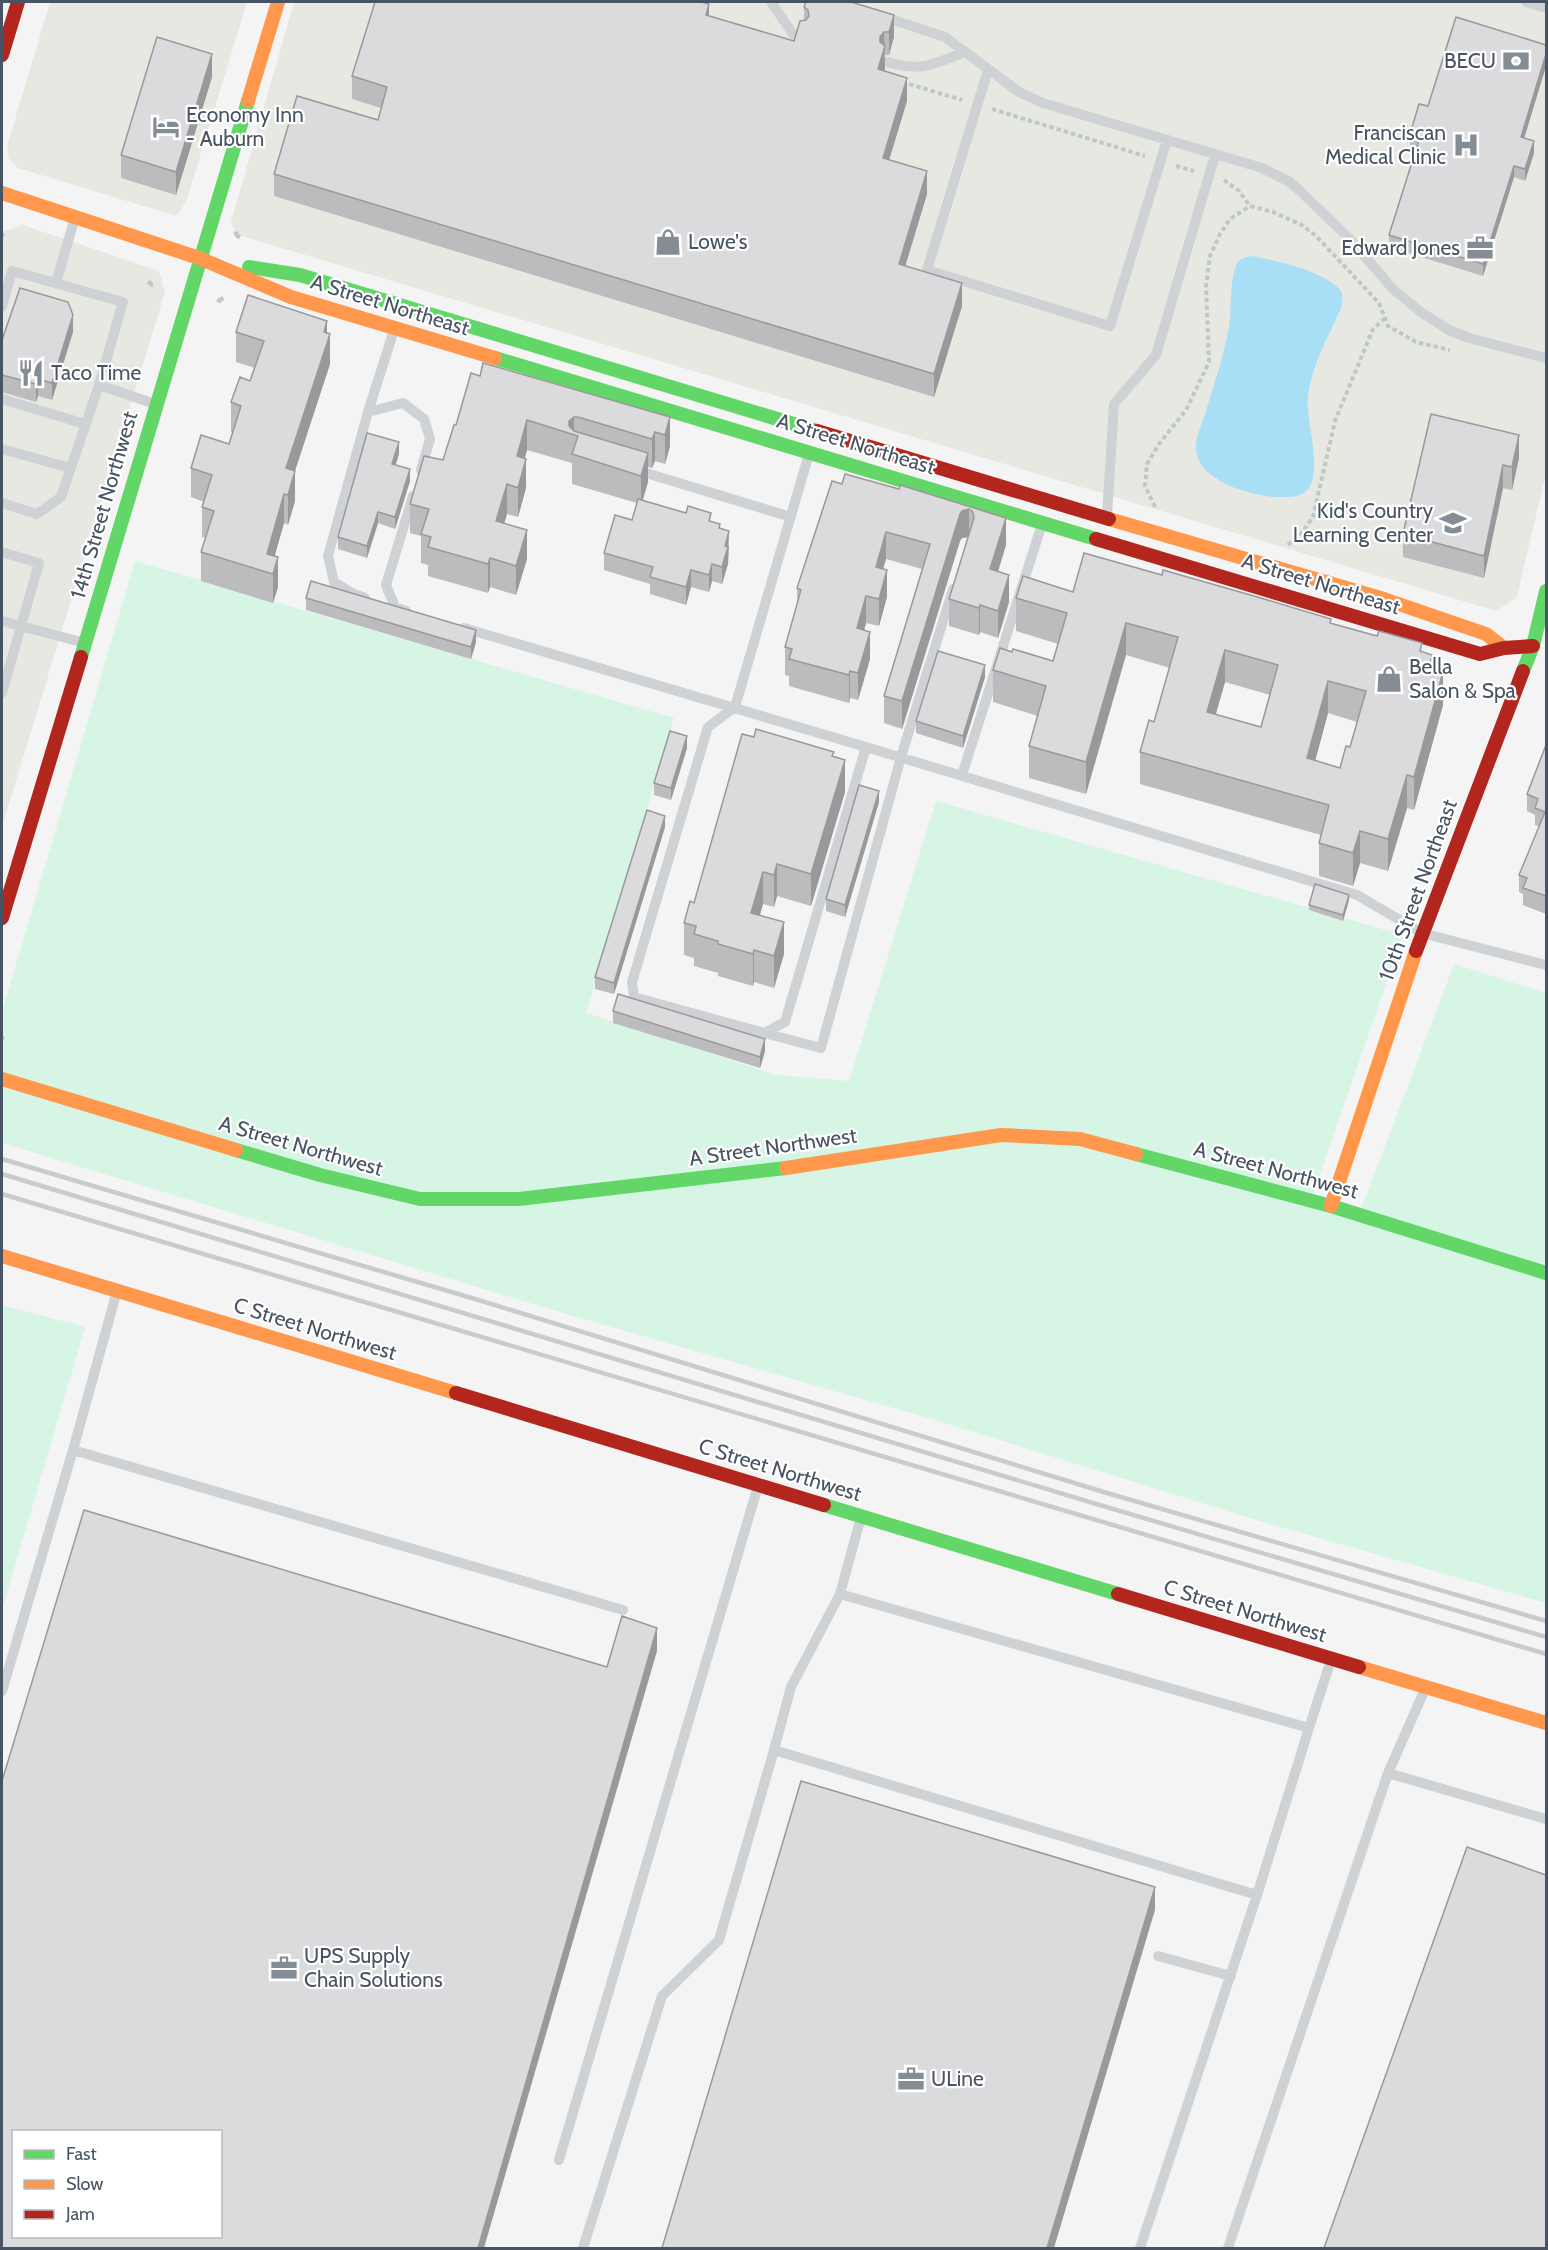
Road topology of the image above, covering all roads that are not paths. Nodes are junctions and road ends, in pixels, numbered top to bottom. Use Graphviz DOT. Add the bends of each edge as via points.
graph roads {
  1 [pos="18,2"];
  2 [pos="278,2"];
  3 [pos="771,2"];
  4 [pos="1526,2"];
  5 [pos="1546,8"];
  6 [pos="867,12"];
  7 [pos="802,37"];
  8 [pos="964,52"];
  9 [pos="2,55"];
  10 [pos="887,62"];
  11 [pos="988,70"];
  12 [pos="1167,140"];
  13 [pos="1215,155"];
  14 [pos="2,192"];
  15 [pos="75,217"];
  16 [pos="199,258"];
  17 [pos="56,283"];
  18 [pos="2,307"];
  19 [pos="395,328"];
  20 [pos="1546,358"];
  21 [pos="99,385"];
  22 [pos="2,399"];
  23 [pos="156,404"];
  24 [pos="368,412"];
  25 [pos="85,424"];
  26 [pos="816,430"];
  27 [pos="2,449"];
  28 [pos="810,452"];
  29 [pos="621,466"];
  30 [pos="70,468"];
  31 [pos="2,503"];
  32 [pos="791,517"];
  33 [pos="1107,518"];
  34 [pos="1043,522"];
  35 [pos="1100,539"];
  36 [pos="2,552"];
  37 [pos="956,578"];
  38 [pos="1546,591"];
  39 [pos="384,604"];
  40 [pos="417,614"];
  41 [pos="2,621"];
  42 [pos="451,624"];
  43 [pos="21,627"];
  44 [pos="85,643"];
  45 [pos="1533,646"];
  46 [pos="1504,648"];
  47 [pos="2,693"];
  48 [pos="735,707"];
  49 [pos="866,747"];
  50 [pos="902,757"];
  51 [pos="962,775"];
  52 [pos="2,918"];
  53 [pos="1422,933"];
  54 [pos="1546,965"];
  55 [pos="764,1033"];
  56 [pos="2,1079"];
  57 [pos="1331,1206"];
  58 [pos="2,1256"];
  59 [pos="1546,1274"];
  60 [pos="117,1291"];
  61 [pos="73,1450"];
  62 [pos="758,1485"];
  63 [pos="861,1516"];
  64 [pos="840,1594"];
  65 [pos="623,1610"];
  66 [pos="1331,1659"];
  67 [pos="1426,1687"];
  68 [pos="2,1691"];
  69 [pos="1546,1724"];
  70 [pos="1309,1728"];
  71 [pos="774,1750"];
  72 [pos="1388,1773"];
  73 [pos="1546,1819"];
  74 [pos="1257,1895"];
  75 [pos="1158,1956"];
  76 [pos="1231,1976"];
  77 [pos="559,2160"];
  78 [pos="583,2248"];
  79 [pos="1140,2248"];
  80 [pos="1228,2248"];
  1 -- 9 [label="street"];
  2 -- 16 [label="street, 14th Street Northwest"];
  3 -- 7 [label="lane" via="794,34"];
  4 -- 5 [label="lane"];
  6 -- 8 [label="lane" via="945,37"];
  8 -- 10 [label="lane" via="918,68"];
  8 -- 11 [label="lane"];
  11 -- 12 [label="lane" via="1043,104"];
  11 -- 12 [label="lane" via="927,270 1110,326"];
  12 -- 13 [label="lane"];
  13 -- 20 [label="lane" via="1262,168 1290,182 1349,238 1393,289 1449,330"];
  13 -- 33 [label="lane" via="1156,355 1114,404"];
  14 -- 15 [label="street, A Street Northeast"];
  15 -- 16 [label="street, A Street Northeast"];
  15 -- 17 [label="lane"];
  16 -- 19 [label="street, A Street Northeast" via="291,297"];
  16 -- 23 [label="street, 14th Street Northwest"];
  16 -- 26 [label="street, A Street Northeast" via="300,275"];
  17 -- 18 [label="lane" via="12,271"];
  17 -- 21 [label="lane" via="123,302"];
  19 -- 24 [label="lane"];
  19 -- 28 [label="street, A Street Northeast"];
  21 -- 23 [label="lane"];
  21 -- 25 [label="lane"];
  22 -- 25 [label="lane"];
  23 -- 44 [label="street, 14th Street Northwest"];
  24 -- 39 [label="lane" via="328,556 334,582"];
  24 -- 39 [label="lane" via="403,403 424,419 430,439 386,585"];
  25 -- 30 [label="lane"];
  26 -- 28 [label="lane"];
  26 -- 33 [label="street, A Street Northeast"];
  27 -- 30 [label="lane"];
  28 -- 32 [label="lane"];
  28 -- 34 [label="street, A Street Northeast"];
  29 -- 32 [label="lane"];
  30 -- 31 [label="lane" via="61,498 37,514"];
  32 -- 48 [label="lane"];
  33 -- 35 [label="lane"];
  33 -- 46 [label="street, A Street Northeast" via="1384,599 1486,634"];
  34 -- 35 [label="street, A Street Northeast"];
  34 -- 51 [label="lane"];
  35 -- 46 [label="street, A Street Northeast" via="1480,654"];
  36 -- 43 [label="lane" via="39,563"];
  37 -- 50 [label="lane"];
  38 -- 45 [label="street, 10th Street Northeast"];
  39 -- 40 [label="lane"];
  41 -- 43 [label="lane"];
  42 -- 48 [label="lane"];
  43 -- 44 [label="lane"];
  43 -- 47 [label="lane"];
  44 -- 52 [label="street, 14th Street Northwest"];
  45 -- 46 [label="street, A Street Northeast"];
  45 -- 53 [label="street, 10th Street Northeast"];
  48 -- 49 [label="lane"];
  48 -- 55 [label="lane" via="708,727 632,982 634,997"];
  49 -- 50 [label="lane"];
  49 -- 55 [label="lane" via="785,1022"];
  50 -- 51 [label="lane"];
  50 -- 55 [label="lane" via="821,1048"];
  51 -- 53 [label="lane" via="1357,895"];
  53 -- 54 [label="lane"];
  53 -- 57 [label="street, 10th Street Northeast"];
  56 -- 57 [label="street, A Street Northwest" via="320,1175 420,1199 519,1198 770,1170 1001,1135 1080,1139"];
  57 -- 59 [label="street, A Street Northwest"];
  58 -- 60 [label="street, C Street Northwest"];
  60 -- 61 [label="lane"];
  60 -- 62 [label="street, C Street Northwest"];
  61 -- 65 [label="lane"];
  61 -- 68 [label="lane"];
  62 -- 63 [label="street, C Street Northwest"];
  62 -- 77 [label="lane"];
  63 -- 64 [label="lane"];
  63 -- 66 [label="street, C Street Northwest"];
  64 -- 70 [label="lane"];
  64 -- 71 [label="lane" via="791,1687"];
  66 -- 67 [label="street, C Street Northwest"];
  66 -- 70 [label="lane"];
  67 -- 69 [label="street, C Street Northwest"];
  67 -- 72 [label="lane"];
  70 -- 74 [label="lane"];
  71 -- 74 [label="lane"];
  71 -- 78 [label="lane" via="719,1940 662,1996"];
  72 -- 73 [label="lane"];
  72 -- 80 [label="lane"];
  74 -- 76 [label="lane"];
  75 -- 76 [label="lane"];
  76 -- 79 [label="lane"];
}
